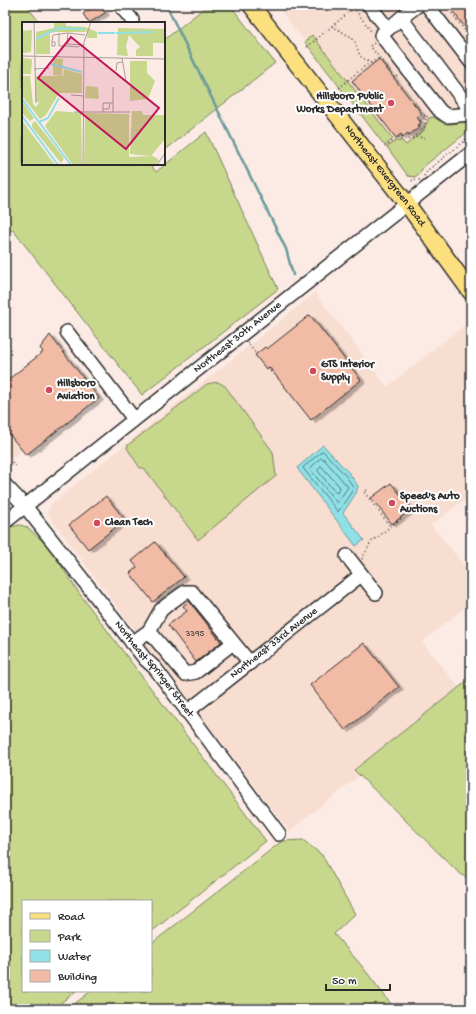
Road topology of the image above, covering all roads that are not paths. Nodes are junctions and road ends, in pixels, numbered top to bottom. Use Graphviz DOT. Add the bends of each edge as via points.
graph roads {
  1 [pos="120,5"];
  2 [pos="251,5"];
  3 [pos="369,5"];
  4 [pos="418,5"];
  5 [pos="427,5"];
  6 [pos="401,18"];
  7 [pos="132,20"];
  8 [pos="388,29"];
  9 [pos="471,62"];
  10 [pos="470,111"];
  11 [pos="471,153"];
  12 [pos="407,204"];
  13 [pos="471,292"];
  14 [pos="67,332"];
  15 [pos="134,420"];
  16 [pos="5,485"];
  17 [pos="25,506"];
  18 [pos="5,522"];
  19 [pos="353,559"];
  20 [pos="361,574"];
  21 [pos="376,593"];
  22 [pos="149,631"];
  23 [pos="132,643"];
  24 [pos="234,643"];
  25 [pos="250,663"];
  26 [pos="188,712"];
  27 [pos="279,834"];
  1 -- 7 [label="street"];
  2 -- 12 [label="main road, Northeast Evergreen Road"];
  3 -- 8 [label="street"];
  4 -- 6 [label="street"];
  5 -- 9 [label="street"];
  6 -- 8 [label="street"];
  6 -- 10 [label="street"];
  8 -- 10 [label="street" via="381,35 440,111 447,116"];
  11 -- 12 [label="street, Northeast 30th Avenue"];
  12 -- 13 [label="main road, Northeast Evergreen Road"];
  12 -- 15 [label="street, Northeast 30th Avenue"];
  14 -- 15 [label="street"];
  15 -- 17 [label="street, Northeast 30th Avenue"];
  16 -- 17 [label="street, Northeast Springer Street"];
  17 -- 18 [label="street, Northeast 30th Avenue"];
  17 -- 23 [label="street, Northeast Springer Street"];
  19 -- 20 [label="street"];
  20 -- 21 [label="street"];
  20 -- 25 [label="street, Northeast 33rd Avenue"];
  22 -- 23 [label="street"];
  22 -- 24 [label="street" via="185,674 196,672"];
  22 -- 24 [label="street" via="167,604 185,592 192,592"];
  23 -- 26 [label="street, Northeast Springer Street" via="155,668"];
  24 -- 25 [label="street"];
  25 -- 26 [label="street, Northeast 33rd Avenue"];
  26 -- 27 [label="street, Northeast Springer Street"];
}
